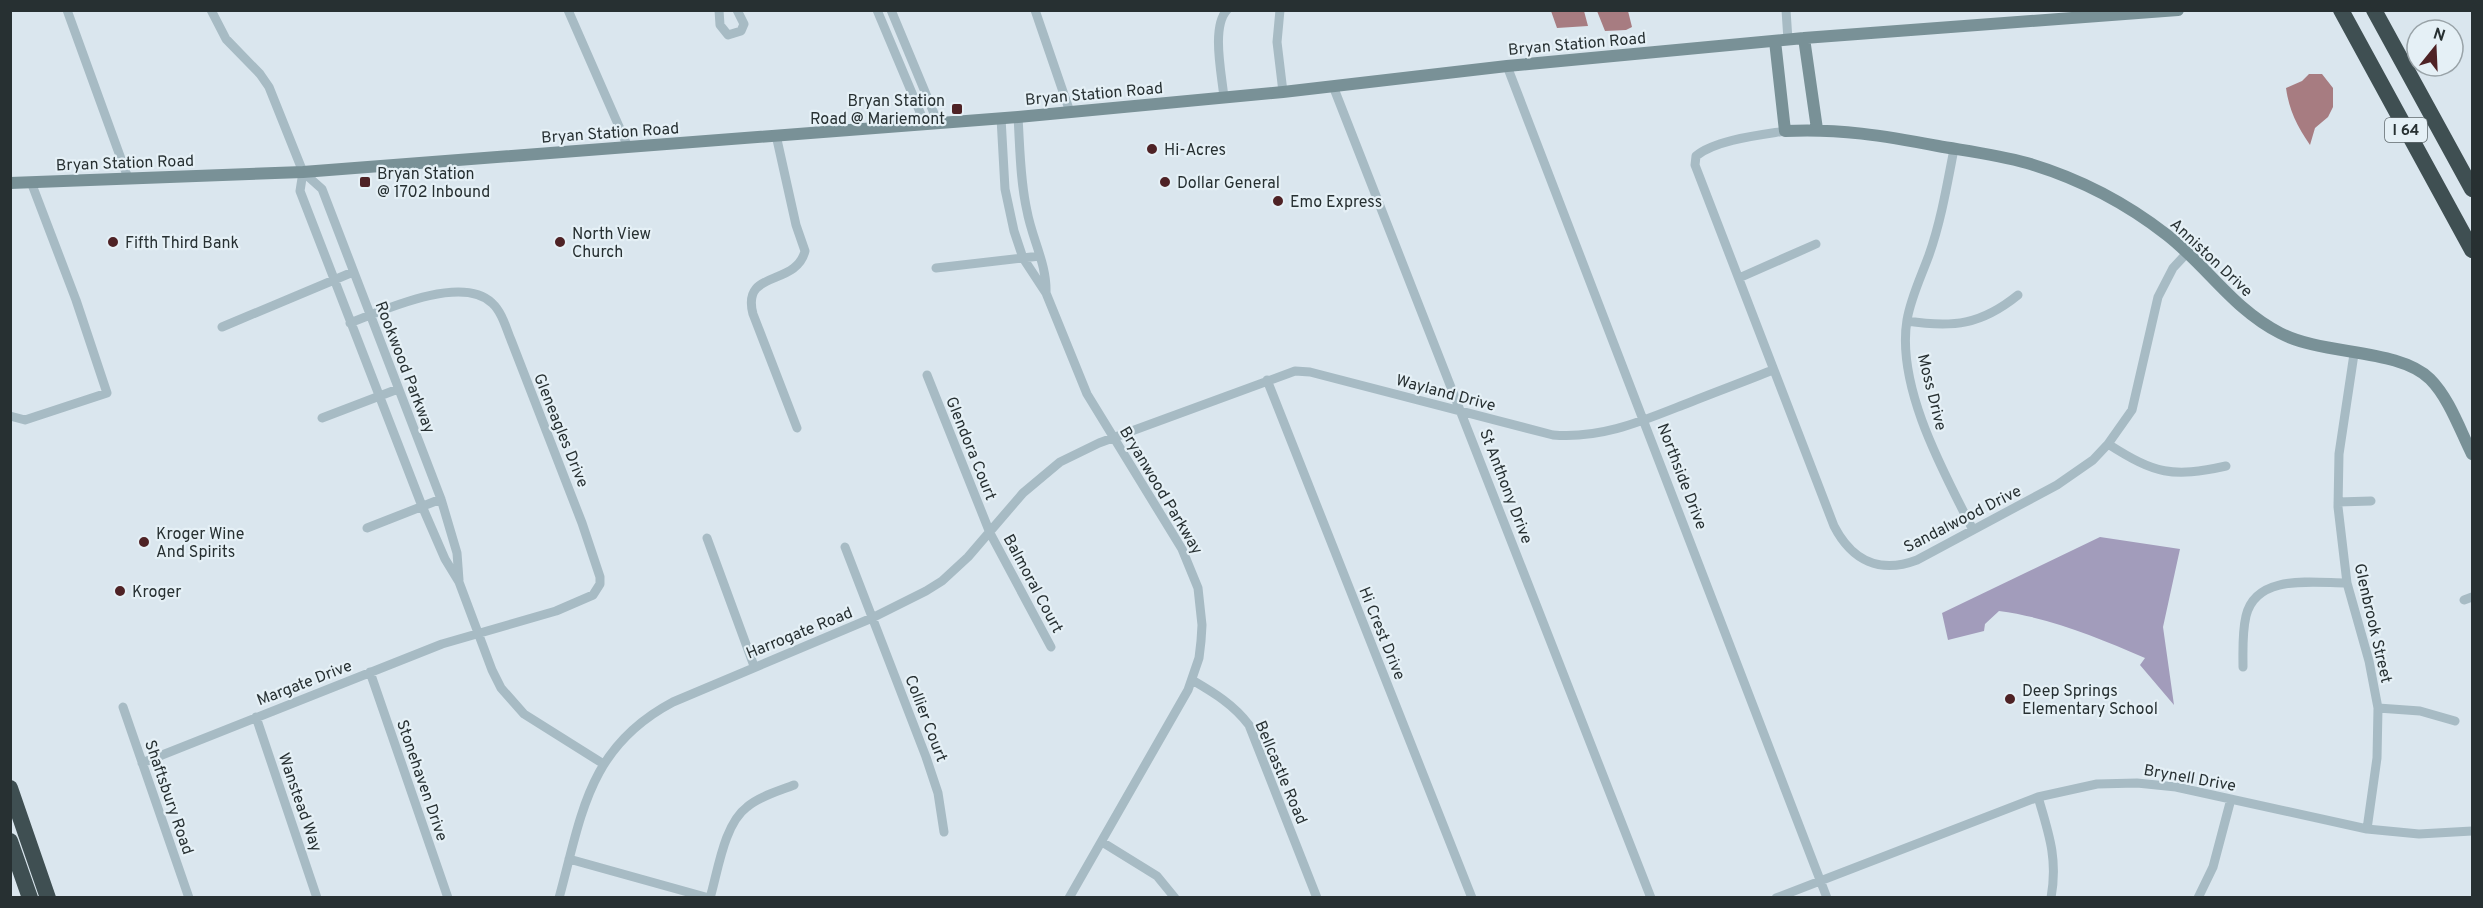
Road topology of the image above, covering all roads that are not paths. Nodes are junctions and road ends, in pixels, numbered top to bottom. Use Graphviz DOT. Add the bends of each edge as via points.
graph roads {
  1 [pos="67,10"];
  2 [pos="212,10"];
  3 [pos="568,10"];
  4 [pos="719,10"];
  5 [pos="737,10"];
  6 [pos="877,10"];
  7 [pos="891,10"];
  8 [pos="1035,10"];
  9 [pos="1227,10"];
  10 [pos="1280,10"];
  11 [pos="1786,10"];
  12 [pos="2178,10"];
  13 [pos="2341,10"];
  14 [pos="2374,10"];
  15 [pos="1804,38"];
  16 [pos="1774,40"];
  17 [pos="1788,40"];
  18 [pos="1508,66"];
  19 [pos="1333,86"];
  20 [pos="1283,92"];
  21 [pos="1224,98"];
  22 [pos="1070,112"];
  23 [pos="1018,117"];
  24 [pos="1000,118"];
  25 [pos="932,124"];
  26 [pos="1817,129"];
  27 [pos="1785,131"];
  28 [pos="776,135"];
  29 [pos="628,147"];
  30 [pos="1954,149"];
  31 [pos="1696,156"];
  32 [pos="303,171"];
  33 [pos="128,178"];
  34 [pos="31,182"];
  35 [pos="10,183"];
  36 [pos="2472,189"];
  37 [pos="1816,244"];
  38 [pos="2472,250"];
  39 [pos="2187,253"];
  40 [pos="1040,256"];
  41 [pos="1023,258"];
  42 [pos="936,268"];
  43 [pos="353,272"];
  44 [pos="1739,278"];
  45 [pos="335,280"];
  46 [pos="1046,293"];
  47 [pos="2018,295"];
  48 [pos="370,315"];
  49 [pos="1906,321"];
  50 [pos="350,323"];
  51 [pos="222,327"];
  52 [pos="2354,354"];
  53 [pos="1773,370"];
  54 [pos="927,375"];
  55 [pos="1267,380"];
  56 [pos="398,389"];
  57 [pos="380,396"];
  58 [pos="1461,411"];
  59 [pos="10,416"];
  60 [pos="322,418"];
  61 [pos="1645,420"];
  62 [pos="797,428"];
  63 [pos="1113,438"];
  64 [pos="2108,444"];
  65 [pos="2472,453"];
  66 [pos="2226,466"];
  67 [pos="441,499"];
  68 [pos="2371,501"];
  69 [pos="2338,502"];
  70 [pos="422,506"];
  71 [pos="367,528"];
  72 [pos="1973,530"];
  73 [pos="990,533"];
  74 [pos="706,538"];
  75 [pos="845,548"];
  76 [pos="459,582"];
  77 [pos="2347,583"];
  78 [pos="872,618"];
  79 [pos="478,634"];
  80 [pos="1051,647"];
  81 [pos="754,666"];
  82 [pos="2243,667"];
  83 [pos="370,672"];
  84 [pos="1192,680"];
  85 [pos="123,707"];
  86 [pos="2378,708"];
  87 [pos="256,717"];
  88 [pos="2455,721"];
  89 [pos="142,763"];
  90 [pos="602,764"];
  91 [pos="794,785"];
  92 [pos="10,788"];
  93 [pos="2038,797"];
  94 [pos="2231,798"];
  95 [pos="2367,829"];
  96 [pos="2472,831"];
  97 [pos="944,832"];
  98 [pos="10,841"];
  99 [pos="1102,842"];
  100 [pos="569,859"];
  101 [pos="1821,880"];
  102 [pos="30,897"];
  103 [pos="48,897"];
  104 [pos="189,897"];
  105 [pos="317,897"];
  106 [pos="448,897"];
  107 [pos="558,897"];
  108 [pos="710,897"];
  109 [pos="1069,897"];
  110 [pos="1175,897"];
  111 [pos="1317,897"];
  112 [pos="1472,897"];
  113 [pos="1651,897"];
  114 [pos="1776,897"];
  115 [pos="1827,897"];
  116 [pos="2051,897"];
  117 [pos="2198,897"];
  1 -- 33 [label="street"];
  2 -- 32 [label="street, Rookwood Parkway" via="226,39 269,87"];
  3 -- 29 [label="street"];
  4 -- 5 [label="street" via="720,25 728,35 741,31 744,24"];
  6 -- 25 [label="street"];
  7 -- 25 [label="street"];
  8 -- 22 [label="street"];
  9 -- 21 [label="street" via="1219,27"];
  10 -- 20 [label="street" via="1277,42"];
  11 -- 17 [label="street"];
  12 -- 15 [label="main road, Bryan Station Road"];
  13 -- 38 [label="highway, I 64"];
  14 -- 36 [label="highway, I 64"];
  15 -- 17 [label="main road, Bryan Station Road"];
  15 -- 26 [label="main road"];
  16 -- 17 [label="main road, Bryan Station Road"];
  16 -- 18 [label="main road, Bryan Station Road"];
  16 -- 27 [label="main road"];
  18 -- 19 [label="main road, Bryan Station Road"];
  18 -- 61 [label="street, Northside Drive"];
  19 -- 20 [label="main road, Bryan Station Road"];
  19 -- 58 [label="street, St Anthony Drive"];
  20 -- 21 [label="main road, Bryan Station Road"];
  21 -- 22 [label="main road, Bryan Station Road"];
  22 -- 23 [label="main road, Bryan Station Road"];
  23 -- 24 [label="main road, Bryan Station Road"];
  23 -- 40 [label="street, Bryanwood Parkway" via="1026,210"];
  24 -- 25 [label="main road, Bryan Station Road"];
  24 -- 41 [label="street, Bryanwood Parkway" via="1009,212"];
  25 -- 28 [label="main road, Bryan Station Road"];
  26 -- 27 [label="main road, Anniston Drive"];
  26 -- 30 [label="main road, Anniston Drive" via="1860,132"];
  27 -- 31 [label="street, Anniston Drive" via="1709,148"];
  28 -- 29 [label="main road, Bryan Station Road"];
  28 -- 62 [label="street" via="795,225 805,251 794,267 758,286 750,298"];
  29 -- 32 [label="main road, Bryan Station Road"];
  30 -- 39 [label="main road, Anniston Drive" via="2027,164 2074,180 2146,220"];
  30 -- 49 [label="street, Moss Drive" via="1939,224"];
  31 -- 44 [label="street, Sandalwood Drive" via="1695,165"];
  32 -- 33 [label="main road, Bryan Station Road"];
  32 -- 43 [label="street, Rookwood Parkway" via="322,189"];
  32 -- 45 [label="street, Rookwood Parkway" via="300,191"];
  33 -- 34 [label="main road, Bryan Station Road"];
  34 -- 35 [label="main road, Bryan Station Road"];
  34 -- 59 [label="street" via="107,393 25,420"];
  37 -- 44 [label="street"];
  39 -- 52 [label="main road, Anniston Drive" via="2228,296 2262,323 2296,341"];
  39 -- 64 [label="street, Sandalwood Drive" via="2158,297 2132,410"];
  40 -- 41 [label="street"];
  40 -- 46 [label="street, Bryanwood Parkway"];
  41 -- 42 [label="street"];
  41 -- 46 [label="street, Bryanwood Parkway"];
  43 -- 45 [label="street"];
  43 -- 48 [label="street, Rookwood Parkway"];
  44 -- 53 [label="street, Sandalwood Drive"];
  45 -- 50 [label="street, Rookwood Parkway"];
  45 -- 51 [label="street"];
  46 -- 63 [label="street, Bryanwood Parkway" via="1087,394"];
  47 -- 49 [label="street" via="1997,311 1970,322 1952,325"];
  48 -- 50 [label="street, Gleneagles Drive"];
  48 -- 56 [label="street, Rookwood Parkway"];
  48 -- 79 [label="street, Gleneagles Drive" via="447,293 475,294 492,302 582,522 600,576 593,595 556,611"];
  49 -- 72 [label="street, Moss Drive" via="1907,357 1921,420"];
  50 -- 57 [label="street, Rookwood Parkway"];
  52 -- 65 [label="main road, Anniston Drive" via="2407,364 2431,380"];
  52 -- 69 [label="street, Glenbrook Street" via="2339,454"];
  53 -- 61 [label="street, Wayland Drive"];
  53 -- 72 [label="street, Sandalwood Drive" via="1834,526 1857,556 1883,566 1906,564"];
  54 -- 73 [label="street, Glendora Court"];
  55 -- 58 [label="street, Wayland Drive" via="1295,371 1310,372"];
  55 -- 63 [label="street, Wayland Drive"];
  55 -- 112 [label="street, Hi Crest Drive"];
  56 -- 57 [label="street"];
  56 -- 67 [label="street, Rookwood Parkway"];
  57 -- 60 [label="street"];
  57 -- 70 [label="street, Rookwood Parkway"];
  58 -- 61 [label="street, Wayland Drive" via="1569,436 1603,433"];
  58 -- 113 [label="street, St Anthony Drive"];
  61 -- 101 [label="street, Northside Drive"];
  63 -- 73 [label="street, Harrogate Road" via="1049,469"];
  63 -- 84 [label="street, Bryanwood Parkway" via="1182,549 1198,588 1202,642"];
  64 -- 66 [label="street" via="2163,472 2189,473"];
  64 -- 72 [label="street, Sandalwood Drive" via="2071,477"];
  67 -- 70 [label="street"];
  67 -- 76 [label="street, Rookwood Parkway" via="457,553"];
  68 -- 69 [label="street"];
  69 -- 77 [label="street, Glenbrook Street"];
  70 -- 71 [label="street"];
  70 -- 76 [label="street, Rookwood Parkway" via="444,559"];
  73 -- 78 [label="street, Harrogate Road" via="942,580"];
  73 -- 80 [label="street, Balmoral Court"];
  74 -- 81 [label="street"];
  75 -- 78 [label="street, Collier Court"];
  76 -- 79 [label="street, Rookwood Parkway"];
  77 -- 82 [label="street" via="2280,585 2259,594 2246,613"];
  77 -- 86 [label="street, Glenbrook Street"];
  78 -- 81 [label="street, Harrogate Road"];
  78 -- 97 [label="street, Collier Court" via="933,777"];
  79 -- 83 [label="street, Margate Drive"];
  79 -- 90 [label="street, Rookwood Parkway" via="501,688 524,714"];
  81 -- 90 [label="street, Harrogate Road" via="657,710 629,731"];
  83 -- 87 [label="street, Margate Drive"];
  83 -- 106 [label="street, Stonehaven Drive"];
  84 -- 99 [label="street, Bryanwood Parkway"];
  84 -- 111 [label="street, Bellcastle Road" via="1224,699 1249,725"];
  85 -- 89 [label="street, Shaftsbury Road"];
  86 -- 88 [label="street" via="2420,711"];
  86 -- 95 [label="street, Glenbrook Street" via="2377,758"];
  87 -- 89 [label="street, Margate Drive"];
  87 -- 105 [label="street, Wanstead Way"];
  89 -- 104 [label="street, Shaftsbury Road"];
  90 -- 100 [label="street, Harrogate Road" via="591,786"];
  91 -- 108 [label="street" via="762,798 739,814"];
  92 -- 103 [label="highway"];
  93 -- 94 [label="street, Brynell Drive" via="2087,786 2137,783"];
  93 -- 101 [label="street, Brynell Drive"];
  93 -- 116 [label="street" via="2054,855"];
  94 -- 95 [label="street, Brynell Drive"];
  94 -- 117 [label="street" via="2213,867"];
  95 -- 96 [label="street, Brynell Drive" via="2419,834"];
  98 -- 102 [label="highway"];
  99 -- 109 [label="street, Bryanwood Parkway"];
  99 -- 110 [label="street" via="1157,876"];
  100 -- 107 [label="street, Harrogate Road"];
  100 -- 108 [label="street"];
  101 -- 114 [label="street, Brynell Drive"];
  101 -- 115 [label="street, Northside Drive"];
}
